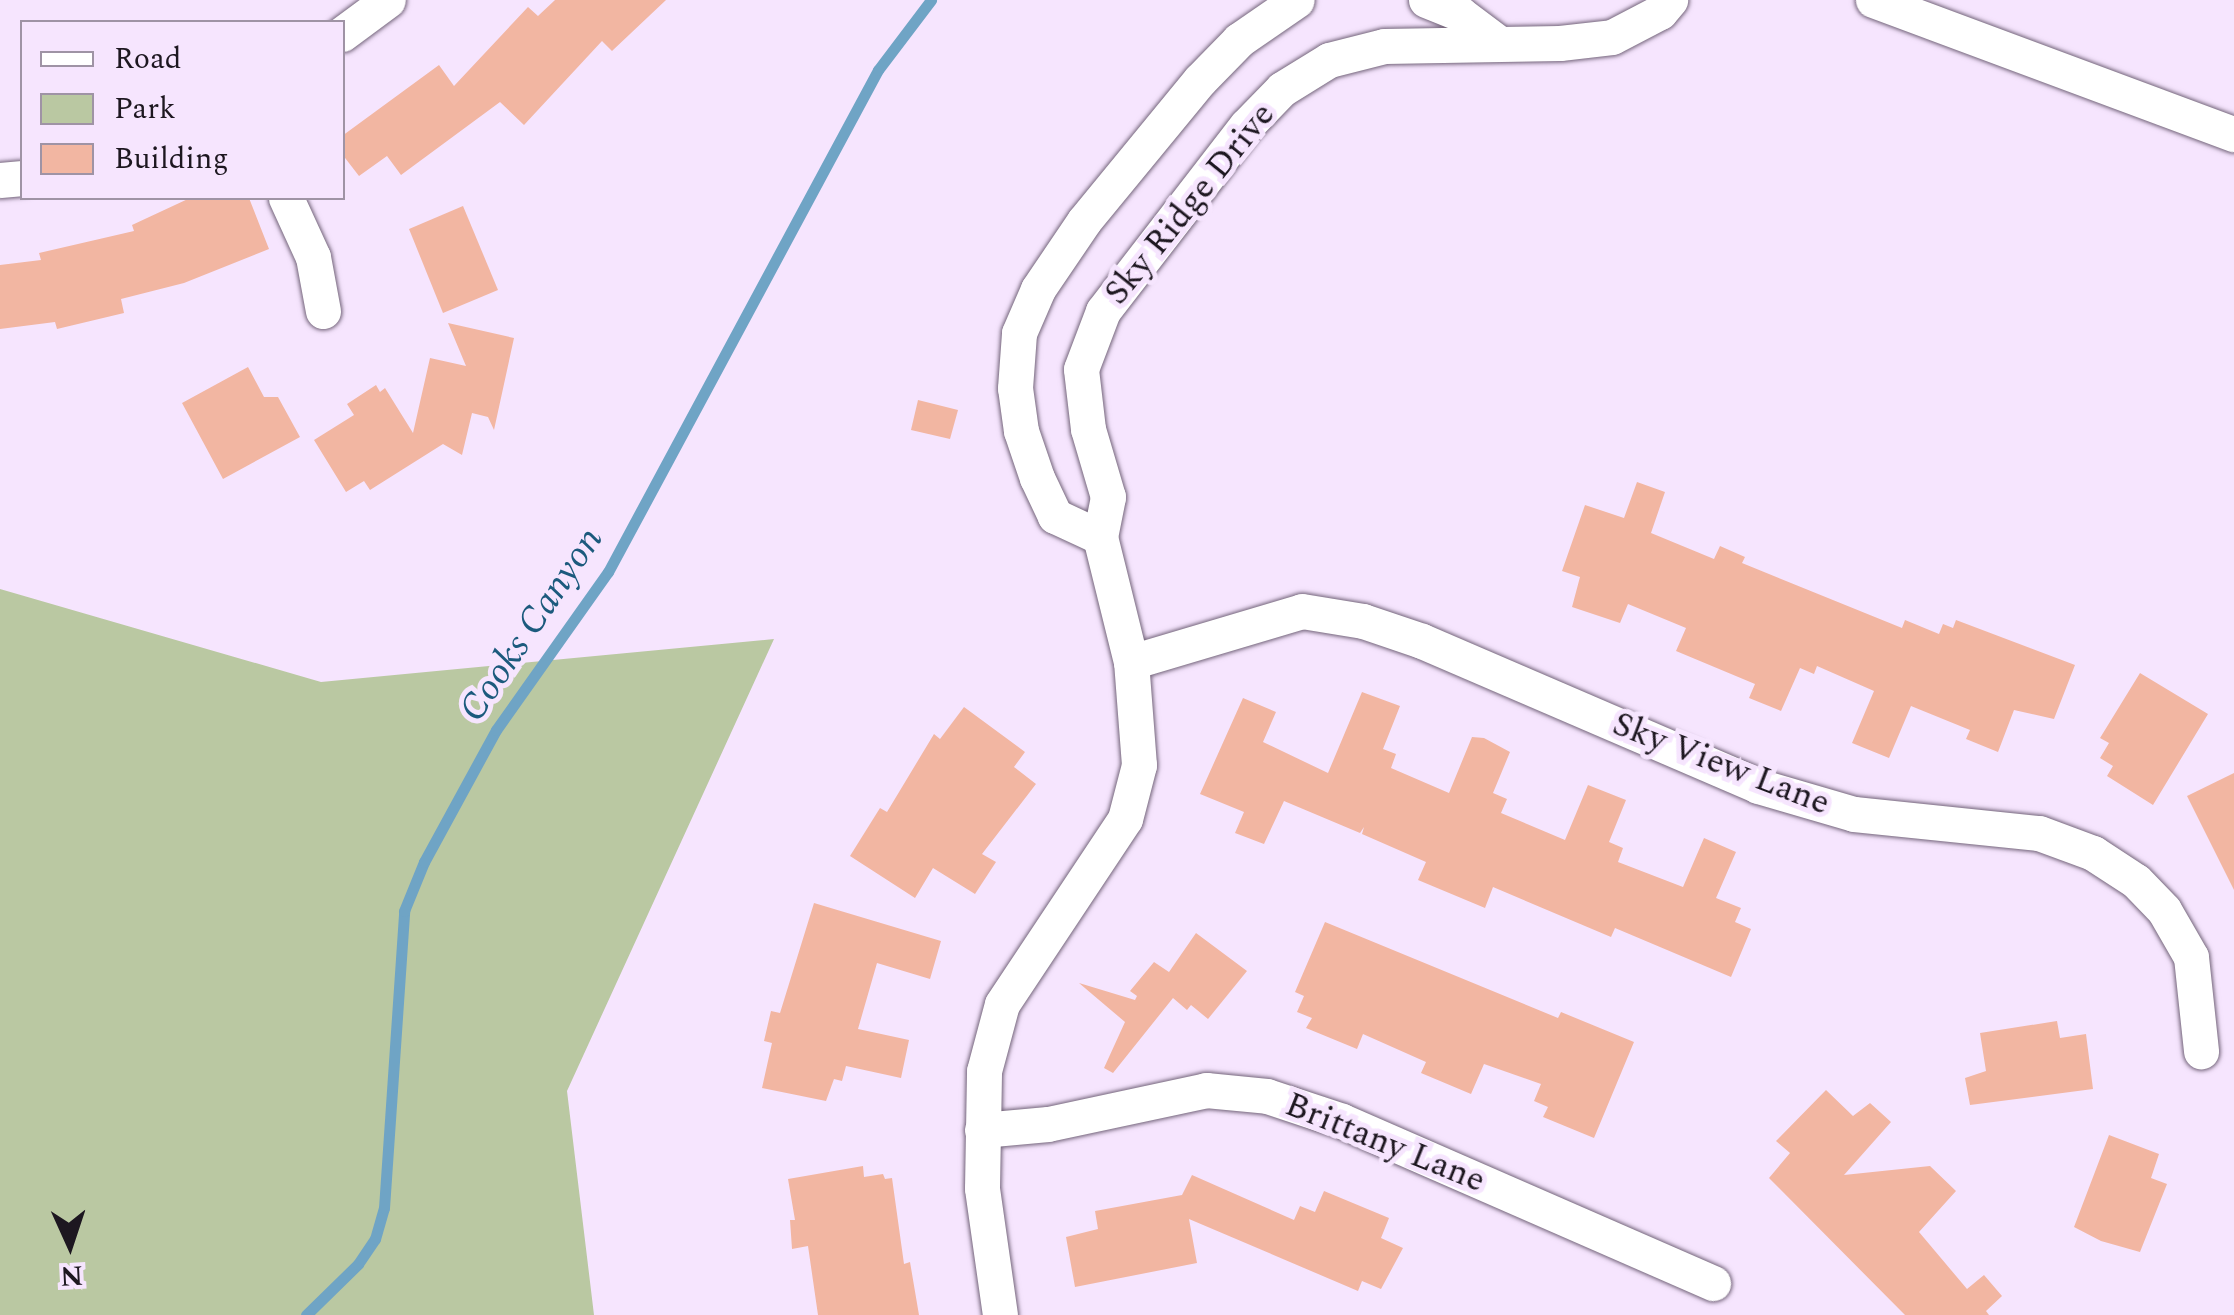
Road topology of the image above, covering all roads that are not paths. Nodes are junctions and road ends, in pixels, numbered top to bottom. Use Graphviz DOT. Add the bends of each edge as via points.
graph roads {
  1 [pos="388,0"];
  2 [pos="1297,0"];
  3 [pos="1426,0"];
  4 [pos="1670,0"];
  5 [pos="1873,0"];
  6 [pos="345,32"];
  7 [pos="1496,40"];
  8 [pos="2234,134"];
  9 [pos="287,200"];
  10 [pos="324,311"];
  11 [pos="1100,537"];
  12 [pos="1131,662"];
  13 [pos="2201,1051"];
  14 [pos="982,1130"];
  15 [pos="1713,1284"];
  16 [pos="1000,1315"];
  1 -- 6 [label="street"];
  2 -- 11 [label="street, Sky Ridge Drive" via="1239,40 1169,118 1084,221 1038,288 1018,333 1015,388 1037,478 1055,516"];
  3 -- 7 [label="street"];
  4 -- 7 [label="street, Sky Ridge Drive" via="1612,37"];
  5 -- 8 [label="street"];
  7 -- 11 [label="street, Sky Ridge Drive" via="1384,46 1330,60 1282,89 1199,185 1103,311 1082,370 1088,429 1108,497"];
  9 -- 10 [label="street" via="313,257"];
  11 -- 12 [label="street, Sky Ridge Drive"];
  12 -- 13 [label="street, Sky View Lane" via="1302,610 1363,621 1758,786 1854,814 2040,832 2093,853 2136,881 2164,910 2191,957"];
  12 -- 14 [label="street, Sky Ridge Drive" via="1139,765 1125,819 1002,1004 984,1071"];
  14 -- 15 [label="street, Brittany Lane" via="1048,1124 1206,1090 1268,1096 1342,1120"];
  14 -- 16 [label="street, Sky Ridge Drive" via="982,1188"];
}
